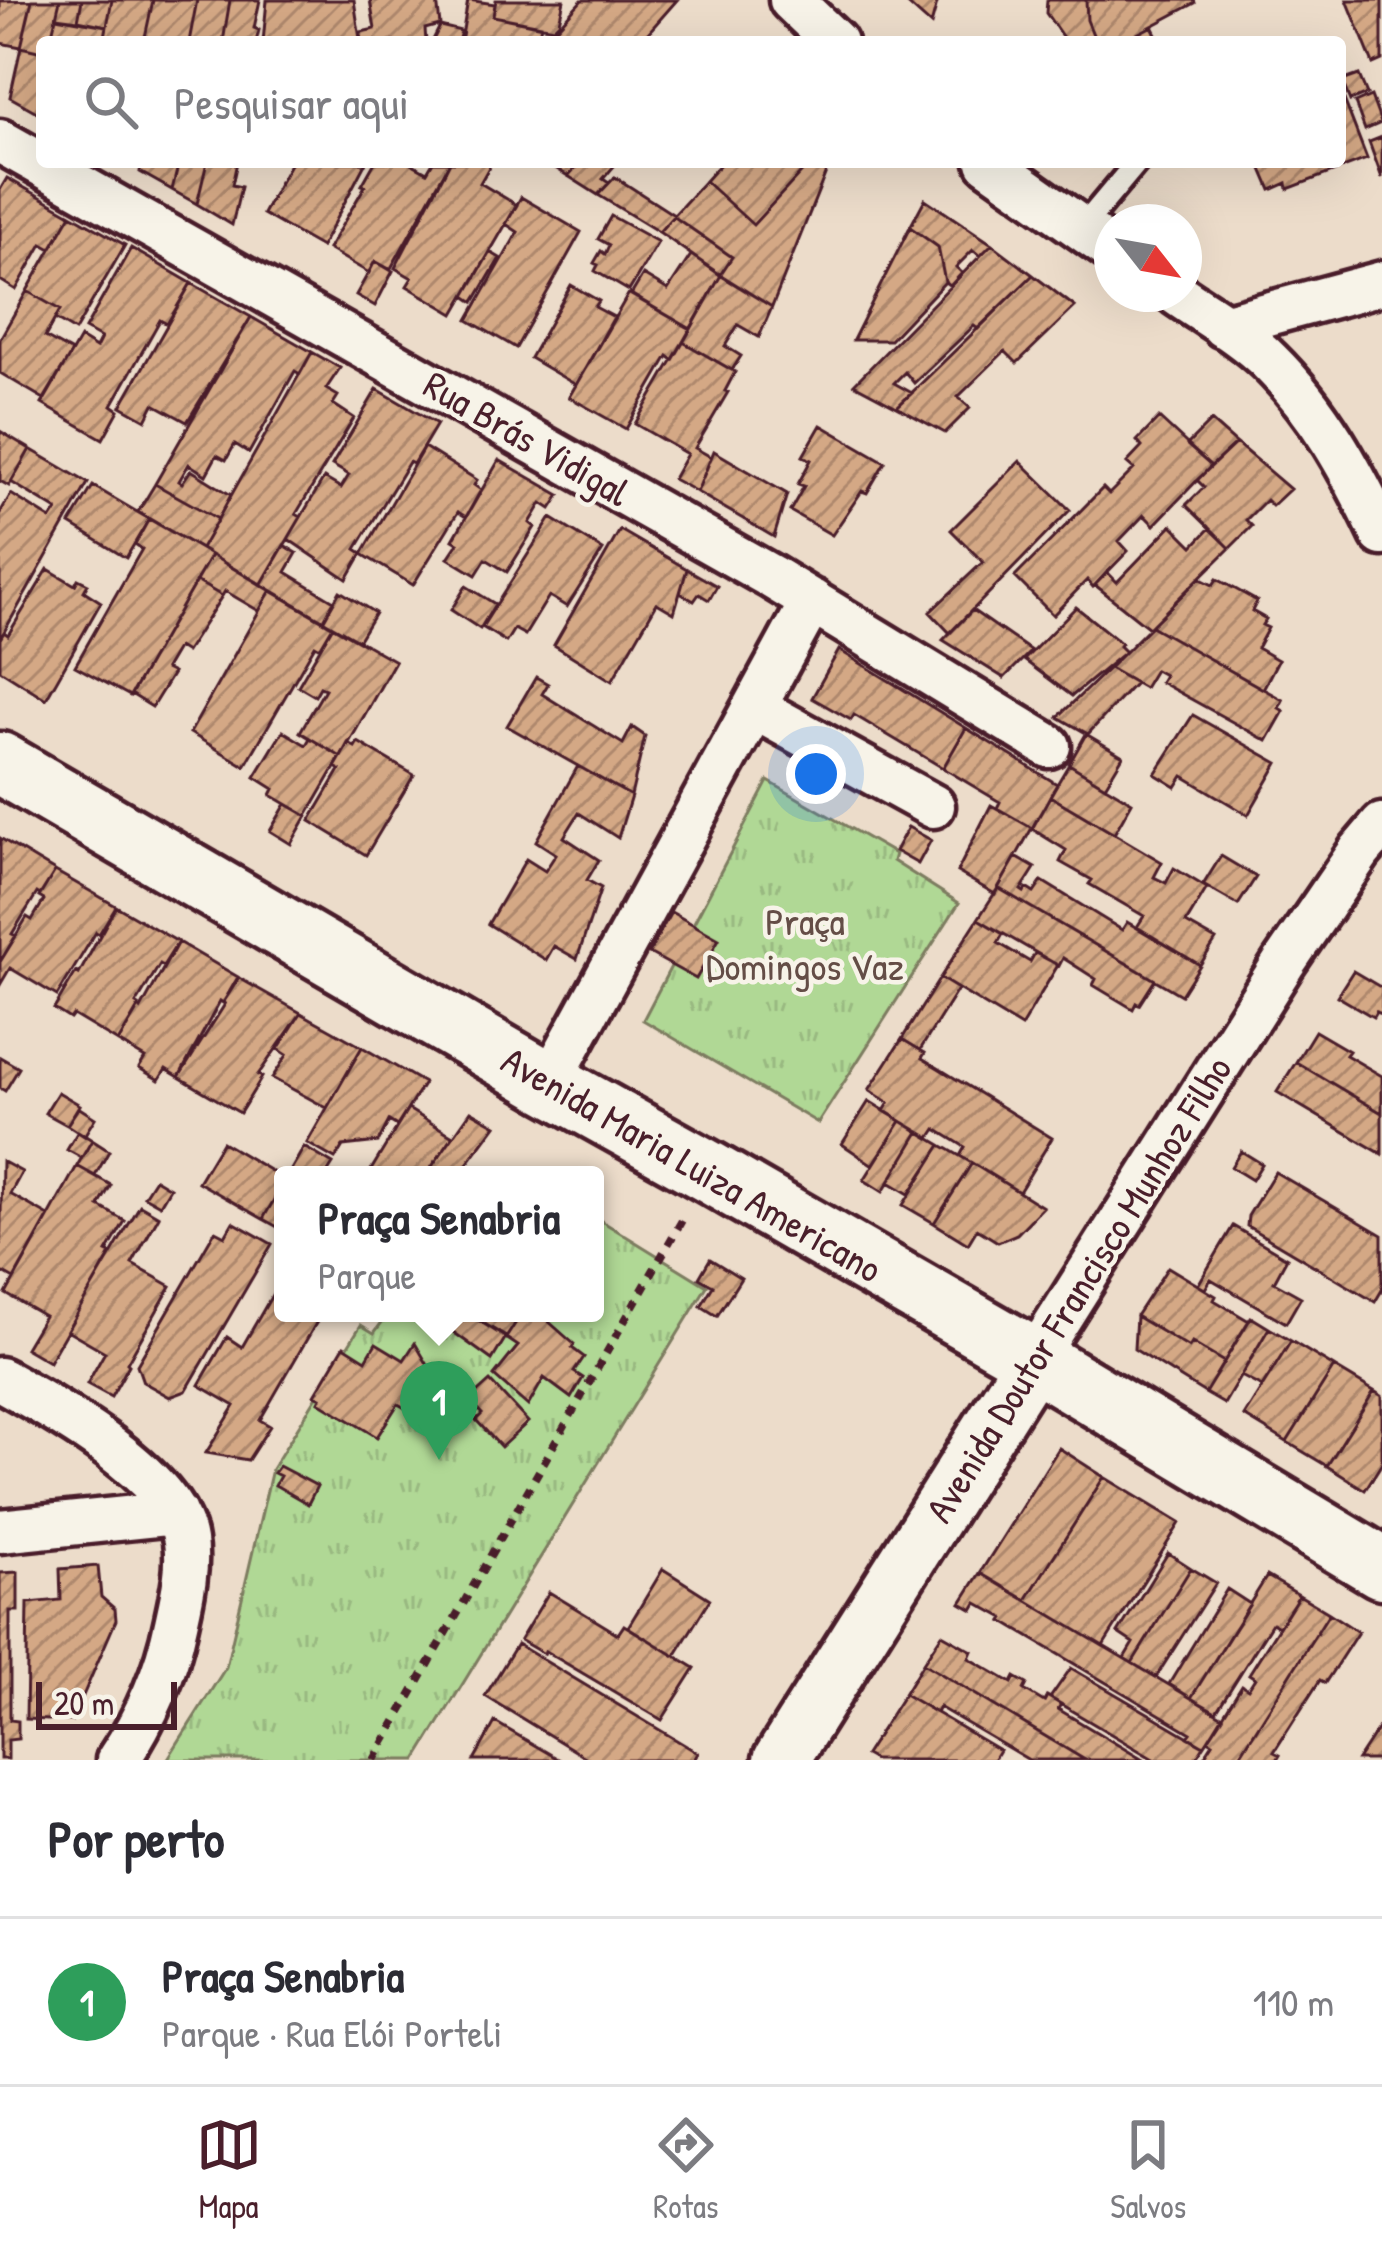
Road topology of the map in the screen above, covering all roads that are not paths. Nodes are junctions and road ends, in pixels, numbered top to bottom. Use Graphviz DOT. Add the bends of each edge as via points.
graph roads {
  1 [pos="791,0"];
  2 [pos="830,36"];
  3 [pos="0,140"];
  4 [pos="36,160"];
  5 [pos="50,168"];
  6 [pos="996,168"];
  7 [pos="1134,168"];
  8 [pos="1115,204"];
  9 [pos="1094,237"];
  10 [pos="1382,284"];
  11 [pos="1202,311"];
  12 [pos="1223,326"];
  13 [pos="1382,534"];
  14 [pos="812,602"];
  15 [pos="755,708"];
  16 [pos="1049,746"];
  17 [pos="0,763"];
  18 [pos="933,806"];
  19 [pos="1382,824"];
  20 [pos="549,1083"];
  21 [pos="1034,1359"];
  22 [pos="0,1379"];
  23 [pos="176,1513"];
  24 [pos="0,1531"];
  25 [pos="1382,1568"];
  26 [pos="118,1760"];
  27 [pos="781,1760"];
  1 -- 2 [label="street"];
  3 -- 4 [label="street, Rua Brás Vidigal"];
  5 -- 14 [label="street, Rua Brás Vidigal"];
  6 -- 9 [label="street"];
  7 -- 8 [label="lane"];
  10 -- 12 [label="street"];
  11 -- 12 [label="street"];
  12 -- 13 [label="street" via="1268,359 1317,417"];
  14 -- 15 [label="street"];
  14 -- 16 [label="street, Rua Brás Vidigal"];
  15 -- 18 [label="street"];
  15 -- 20 [label="street"];
  17 -- 20 [label="main road, Avenida Maria Luiza Americano"];
  19 -- 21 [label="street, Avenida Doutor Francisco Munhoz Filho" via="1283,964"];
  20 -- 21 [label="main road, Avenida Maria Luiza Americano"];
  21 -- 25 [label="main road, Avenida Maria Luiza Americano"];
  21 -- 27 [label="street, Avenida Doutor Francisco Munhoz Filho"];
  22 -- 23 [label="street" via="110,1449"];
  23 -- 24 [label="street"];
  23 -- 26 [label="street" via="185,1539 184,1586 172,1645 152,1703"];
}
